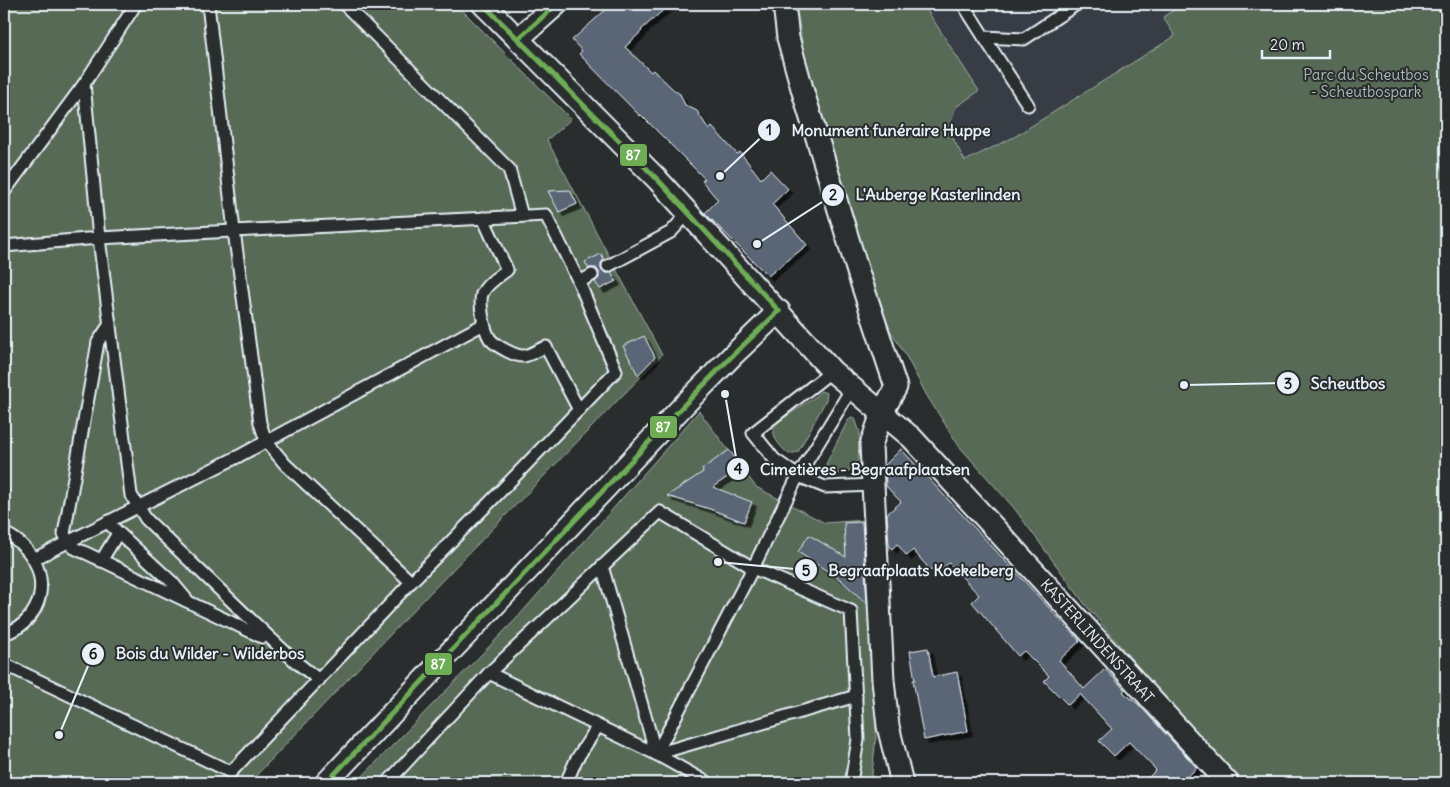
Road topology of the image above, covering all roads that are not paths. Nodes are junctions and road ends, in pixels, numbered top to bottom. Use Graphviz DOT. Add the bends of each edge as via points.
graph roads {
  1 [pos="136,4"];
  2 [pos="208,4"];
  3 [pos="344,4"];
  4 [pos="482,4"];
  5 [pos="557,4"];
  6 [pos="784,4"];
  7 [pos="963,4"];
  8 [pos="1077,4"];
  9 [pos="984,37"];
  10 [pos="518,39"];
  11 [pos="84,84"];
  12 [pos="1028,105"];
  13 [pos="4,192"];
  14 [pos="688,213"];
  15 [pos="522,216"];
  16 [pos="483,218"];
  17 [pos="234,231"];
  18 [pos="99,238"];
  19 [pos="4,246"];
  20 [pos="608,266"];
  21 [pos="592,275"];
  22 [pos="579,282"];
  23 [pos="779,311"];
  24 [pos="110,324"];
  25 [pos="484,324"];
  26 [pos="832,371"];
  27 [pos="852,388"];
  28 [pos="579,410"];
  29 [pos="882,413"];
  30 [pos="266,441"];
  31 [pos="798,476"];
  32 [pos="873,485"];
  33 [pos="138,507"];
  34 [pos="107,522"];
  35 [pos="118,533"];
  36 [pos="4,534"];
  37 [pos="68,542"];
  38 [pos="34,559"];
  39 [pos="101,560"];
  40 [pos="602,566"];
  41 [pos="752,568"];
  42 [pos="411,582"];
  43 [pos="190,603"];
  44 [pos="4,634"];
  45 [pos="268,636"];
  46 [pos="4,664"];
  47 [pos="489,673"];
  48 [pos="319,680"];
  49 [pos="856,696"];
  50 [pos="598,726"];
  51 [pos="656,754"];
  52 [pos="326,783"];
  53 [pos="387,783"];
  54 [pos="566,783"];
  55 [pos="708,783"];
  56 [pos="850,783"];
  57 [pos="902,783"];
  58 [pos="1228,783"];
  1 -- 11 [label="lane"];
  2 -- 17 [label="lane"];
  3 -- 15 [label="lane" via="509,169"];
  4 -- 10 [label="street, KASTERLINDENSTRAAT"];
  5 -- 10 [label="street"];
  6 -- 29 [label="street" via="788,38 803,92 896,387"];
  7 -- 9 [label="lane"];
  8 -- 9 [label="lane" via="1024,39"];
  9 -- 12 [label="lane"];
  10 -- 14 [label="street, KASTERLINDENSTRAAT"];
  11 -- 13 [label="lane"];
  11 -- 18 [label="lane"];
  14 -- 20 [label="lane" via="671,232"];
  14 -- 23 [label="street, KASTERLINDENSTRAAT"];
  15 -- 16 [label="lane"];
  15 -- 22 [label="lane" via="546,215"];
  16 -- 17 [label="lane"];
  16 -- 25 [label="lane" via="507,270 482,293 480,307"];
  17 -- 18 [label="lane"];
  17 -- 30 [label="lane" via="260,423"];
  18 -- 19 [label="lane"];
  18 -- 24 [label="lane"];
  21 -- 22 [label="lane"];
  22 -- 28 [label="lane" via="616,371"];
  23 -- 26 [label="street, KASTERLINDENSTRAAT"];
  23 -- 52 [label="street" via="685,404"];
  24 -- 33 [label="lane" via="131,495"];
  24 -- 37 [label="lane" via="98,342 64,534"];
  25 -- 28 [label="lane" via="490,339 506,351 523,356 546,347"];
  25 -- 30 [label="lane"];
  26 -- 27 [label="street, KASTERLINDENSTRAAT"];
  26 -- 31 [label="lane" via="753,433 774,459"];
  27 -- 29 [label="street, KASTERLINDENSTRAAT"];
  27 -- 31 [label="lane"];
  28 -- 42 [label="lane"];
  29 -- 32 [label="street" via="871,445"];
  29 -- 58 [label="street, KASTERLINDENSTRAAT" via="912,438"];
  30 -- 33 [label="lane"];
  30 -- 42 [label="lane" via="285,464"];
  31 -- 32 [label="lane" via="825,487"];
  31 -- 41 [label="lane"];
  32 -- 57 [label="street" via="883,680 888,726"];
  33 -- 34 [label="lane"];
  33 -- 45 [label="lane" via="146,519"];
  34 -- 35 [label="lane"];
  34 -- 37 [label="lane"];
  35 -- 39 [label="lane"];
  35 -- 43 [label="lane" via="172,582"];
  36 -- 38 [label="lane" via="14,538"];
  37 -- 38 [label="lane"];
  37 -- 39 [label="lane"];
  38 -- 44 [label="lane" via="40,574 37,605 27,620"];
  39 -- 43 [label="lane"];
  40 -- 41 [label="lane" via="660,512"];
  40 -- 47 [label="lane"];
  40 -- 51 [label="lane"];
  41 -- 49 [label="lane" via="851,610"];
  41 -- 51 [label="lane"];
  42 -- 48 [label="lane"];
  43 -- 45 [label="lane" via="262,637"];
  45 -- 48 [label="lane"];
  46 -- 48 [label="lane" via="231,772"];
  47 -- 50 [label="lane"];
  47 -- 53 [label="lane"];
  49 -- 51 [label="lane"];
  49 -- 56 [label="lane" via="858,739"];
  50 -- 51 [label="lane"];
  50 -- 54 [label="lane" via="576,760"];
  51 -- 55 [label="lane"];
}
